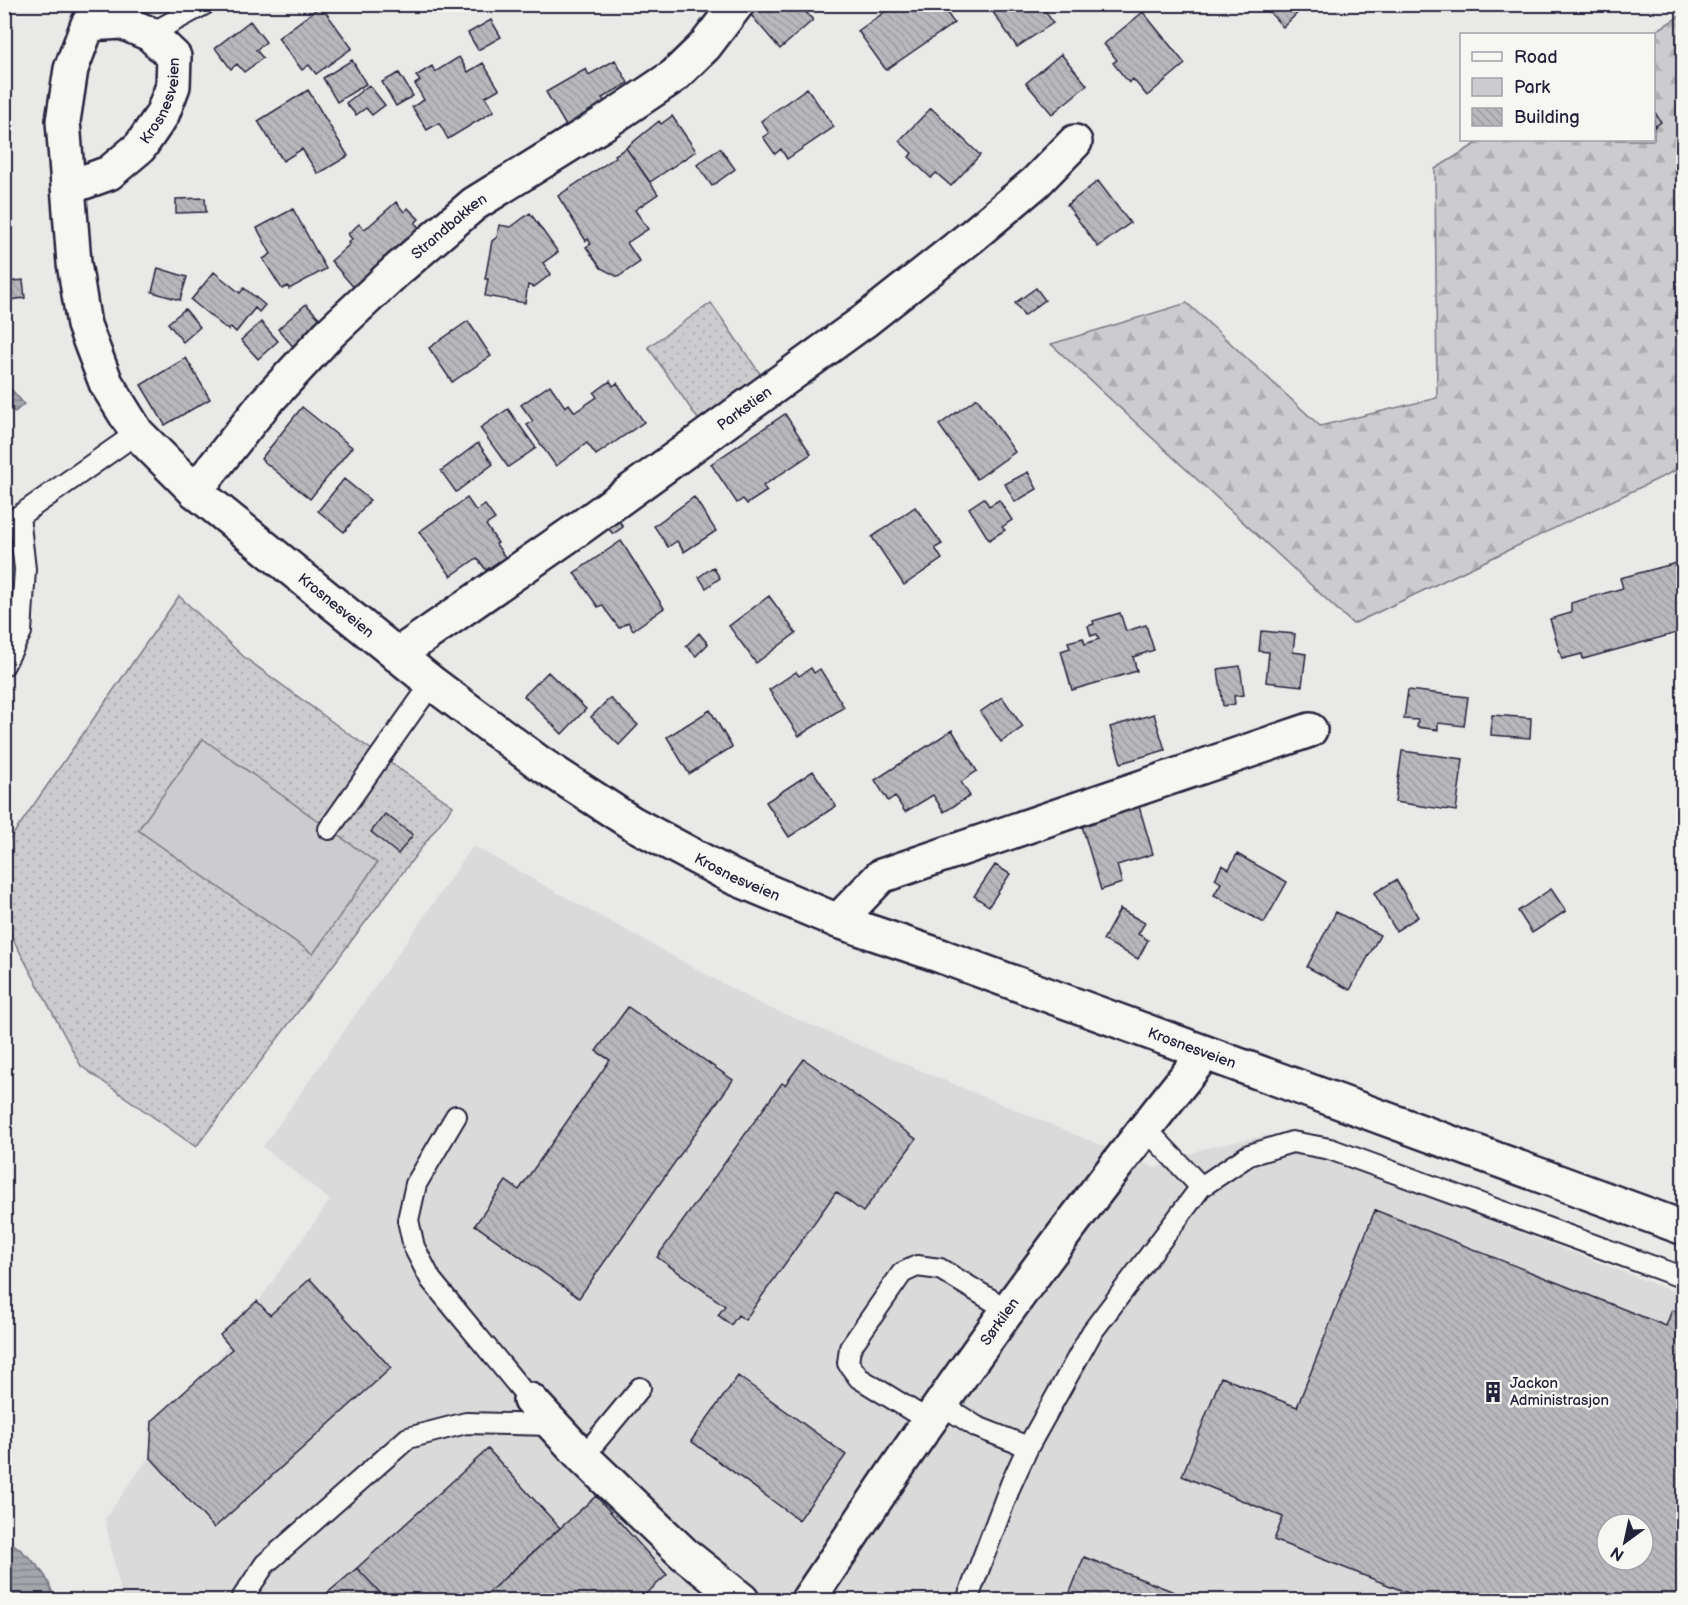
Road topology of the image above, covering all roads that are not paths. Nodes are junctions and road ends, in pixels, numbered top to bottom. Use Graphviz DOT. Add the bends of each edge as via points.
graph roads {
  1 [pos="205,4"];
  2 [pos="736,4"];
  3 [pos="91,14"];
  4 [pos="150,34"];
  5 [pos="1075,142"];
  6 [pos="70,187"];
  7 [pos="137,433"];
  8 [pos="195,491"];
  9 [pos="12,522"];
  10 [pos="397,655"];
  11 [pos="4,665"];
  12 [pos="432,683"];
  13 [pos="1310,730"];
  14 [pos="329,829"];
  15 [pos="838,921"];
  16 [pos="1205,1053"];
  17 [pos="456,1116"];
  18 [pos="1145,1128"];
  19 [pos="1201,1187"];
  20 [pos="1683,1228"];
  21 [pos="1682,1280"];
  22 [pos="1008,1310"];
  23 [pos="640,1388"];
  24 [pos="530,1400"];
  25 [pos="935,1412"];
  26 [pos="553,1425"];
  27 [pos="1028,1447"];
  28 [pos="583,1457"];
  29 [pos="242,1600"];
  30 [pos="742,1600"];
  31 [pos="808,1600"];
  32 [pos="967,1600"];
  1 -- 4 [label="lane"];
  2 -- 8 [label="street, Strandbakken" via="705,46 674,76 474,204 395,272 329,334 264,404"];
  3 -- 4 [label="street, Krosnesveien"];
  3 -- 6 [label="street, Krosnesveien" via="71,69 63,121"];
  4 -- 6 [label="street, Krosnesveien" via="174,57 173,86 162,116 140,147 109,173"];
  5 -- 10 [label="street, Parkstien" via="972,236 863,322"];
  6 -- 7 [label="street, Krosnesveien" via="74,263 84,325 106,383"];
  7 -- 8 [label="street, Krosnesveien"];
  7 -- 9 [label="lane"];
  8 -- 10 [label="street, Krosnesveien"];
  9 -- 11 [label="lane" via="25,569 21,632"];
  10 -- 12 [label="street, Krosnesveien"];
  12 -- 14 [label="lane"];
  12 -- 15 [label="street, Krosnesveien" via="538,762 632,823 733,877"];
  13 -- 15 [label="street" via="881,876"];
  15 -- 16 [label="street, Krosnesveien"];
  16 -- 18 [label="street, Sørkilen"];
  16 -- 20 [label="street, Krosnesveien"];
  17 -- 24 [label="lane" via="416,1184 408,1220 414,1247 431,1280"];
  18 -- 19 [label="lane"];
  18 -- 22 [label="street, Sørkilen"];
  19 -- 21 [label="lane" via="1249,1155 1292,1142 1302,1143 1330,1149"];
  19 -- 27 [label="lane" via="1092,1332"];
  22 -- 25 [label="street, Sørkilen"];
  22 -- 25 [label="lane" via="940,1269 917,1266 902,1273 850,1348 848,1363 859,1378"];
  23 -- 28 [label="lane"];
  24 -- 26 [label="street"];
  25 -- 27 [label="lane"];
  25 -- 31 [label="street, Sørkilen"];
  26 -- 28 [label="street"];
  26 -- 29 [label="lane" via="466,1423 408,1438 265,1564"];
  27 -- 32 [label="lane"];
  28 -- 30 [label="street" via="683,1553"];
}
